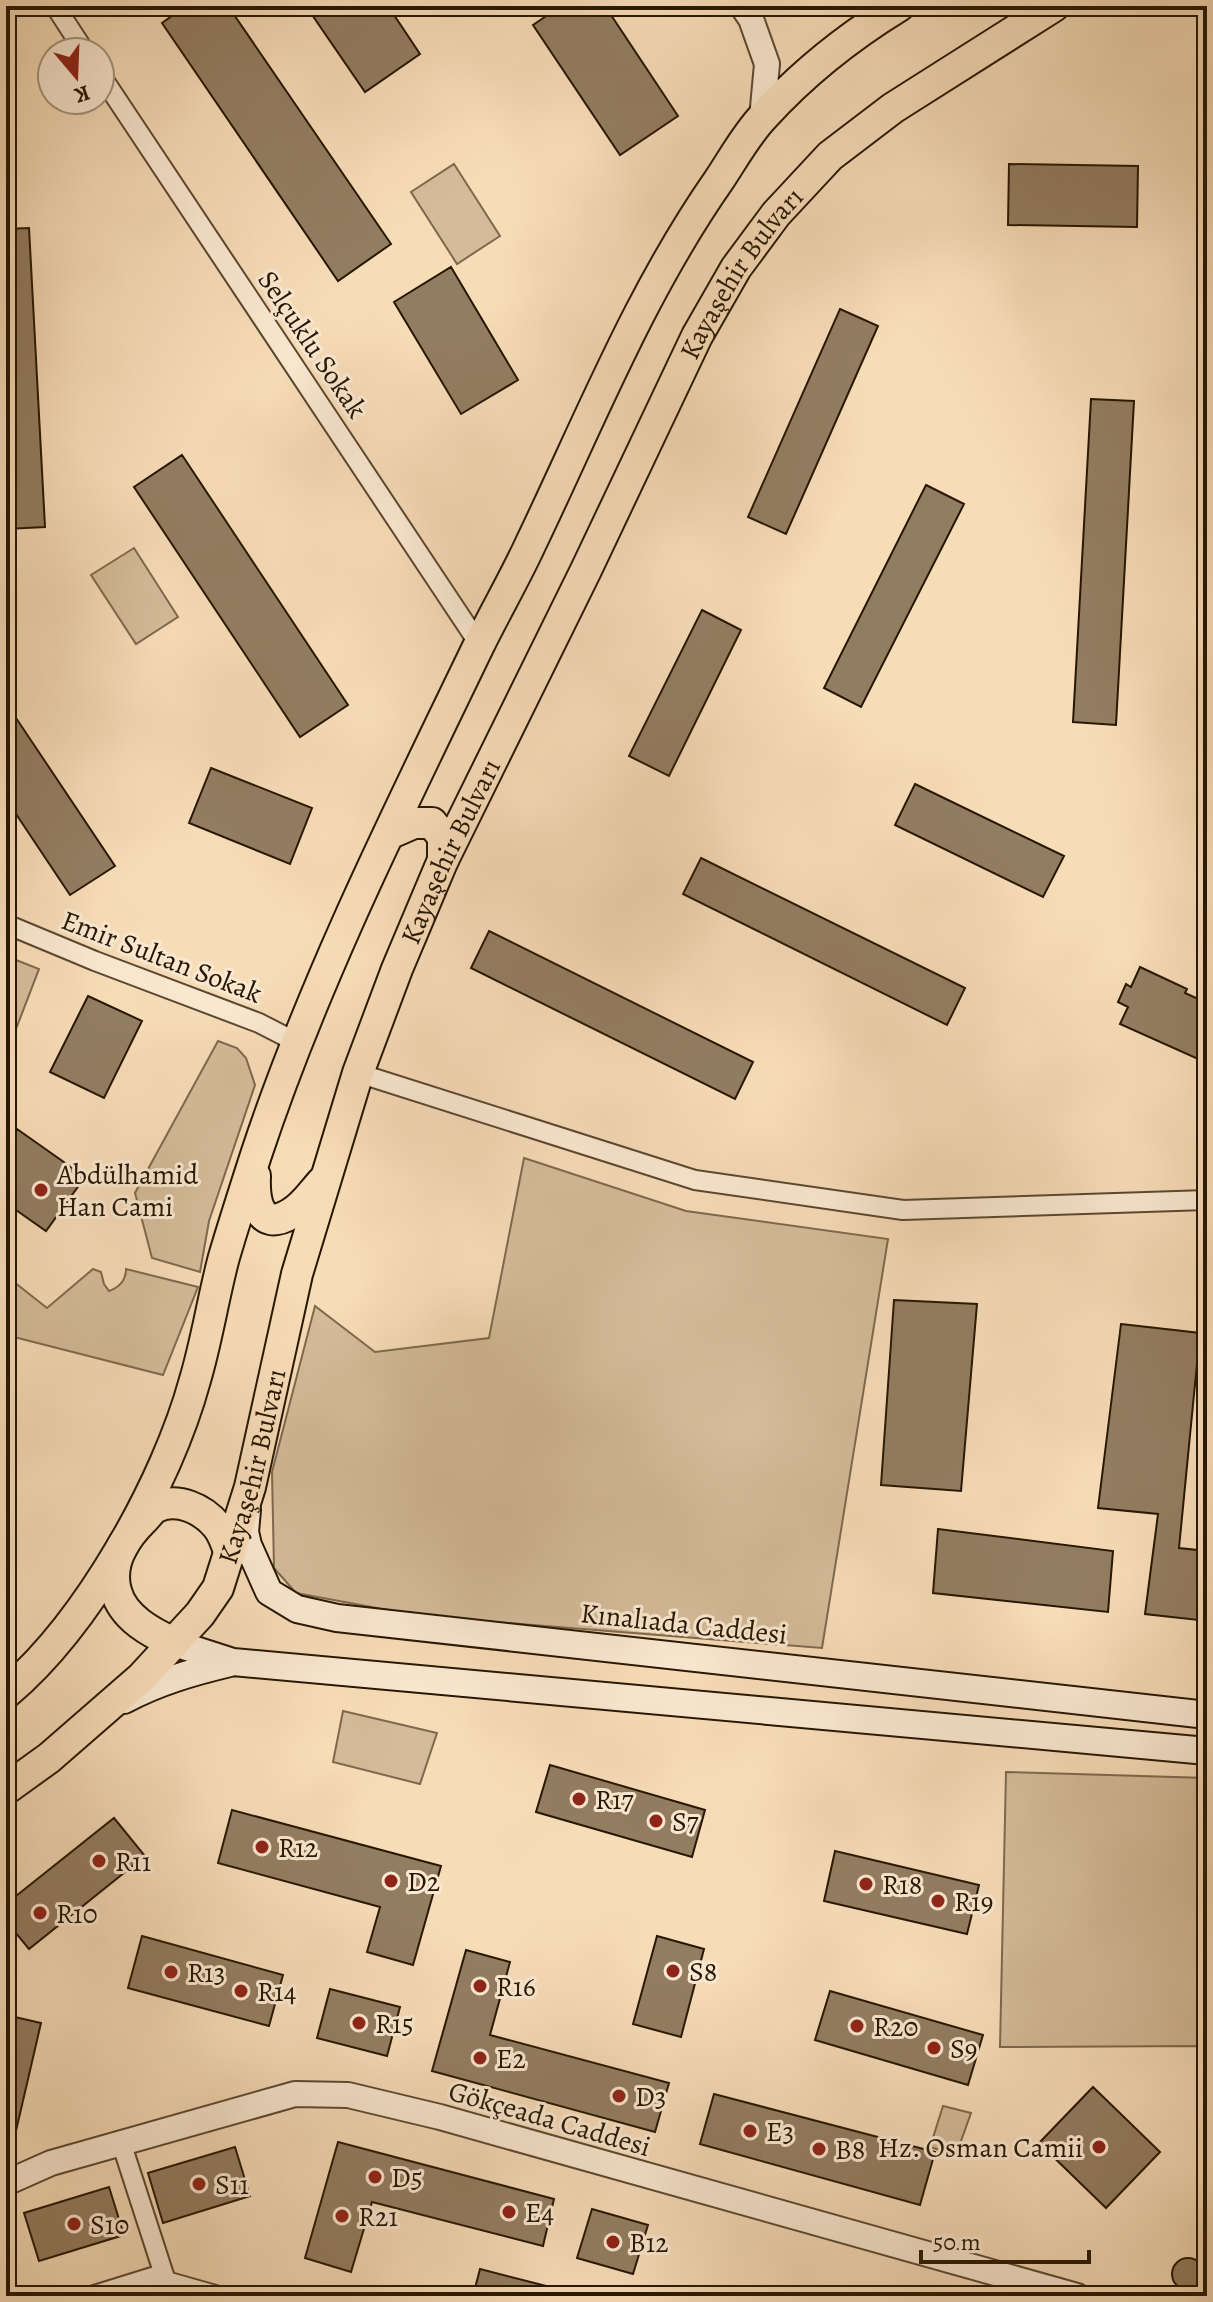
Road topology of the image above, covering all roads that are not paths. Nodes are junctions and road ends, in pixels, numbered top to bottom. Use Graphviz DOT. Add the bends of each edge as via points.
graph roads {
  1 [pos="55,6"];
  2 [pos="742,6"];
  3 [pos="899,6"];
  4 [pos="1054,6"];
  5 [pos="75,36"];
  6 [pos="116,98"];
  7 [pos="762,118"];
  8 [pos="479,644"];
  9 [pos="391,833"];
  10 [pos="443,860"];
  11 [pos="6,924"];
  12 [pos="296,1042"];
  13 [pos="358,1073"];
  14 [pos="257,1154"];
  15 [pos="327,1175"];
  16 [pos="1207,1200"];
  17 [pos="250,1487"];
  18 [pos="125,1539"];
  19 [pos="230,1554"];
  20 [pos="269,1592"];
  21 [pos="174,1643"];
  22 [pos="233,1662"];
  23 [pos="6,1693"];
  24 [pos="100,1713"];
  25 [pos="1207,1715"];
  26 [pos="1207,1751"];
  27 [pos="6,1789"];
  28 [pos="121,2142"];
  29 [pos="6,2183"];
  30 [pos="166,2281"];
  31 [pos="91,2296"];
  32 [pos="219,2296"];
  33 [pos="1077,2296"];
  1 -- 5 [label="street"];
  2 -- 7 [label="street" via="767,64"];
  3 -- 7 [label="main road" via="824,61"];
  4 -- 10 [label="main road, Kayaşehir Bulvarı" via="893,108 830,156 776,214 736,268 697,336"];
  6 -- 8 [label="street, Selçuklu Sokak"];
  7 -- 8 [label="main road" via="685,229 615,359"];
  8 -- 9 [label="main road"];
  9 -- 10 [label="main road" via="414,823 432,823 443,837"];
  9 -- 12 [label="main road"];
  10 -- 13 [label="main road, Kayaşehir Bulvarı"];
  11 -- 12 [label="street, Emir Sultan Sokak"];
  12 -- 14 [label="main road"];
  13 -- 15 [label="main road, Kayaşehir Bulvarı"];
  13 -- 16 [label="street" via="695,1180 903,1210"];
  14 -- 15 [label="main road" via="254,1198 268,1218 289,1215"];
  14 -- 18 [label="main road" via="224,1258 195,1383 168,1460"];
  15 -- 17 [label="main road, Kayaşehir Bulvarı" via="297,1274"];
  17 -- 19 [label="main road, Kayaşehir Bulvarı"];
  17 -- 20 [label="main road" via="245,1532"];
  18 -- 19 [label="main road" via="155,1508 177,1503 197,1509 219,1527"];
  18 -- 21 [label="main road" via="114,1566 116,1591 150,1632"];
  18 -- 23 [label="main road" via="69,1625"];
  19 -- 20 [label="main road, Kınalıada Caddesi"];
  19 -- 21 [label="main road, Kayaşehir Bulvarı" via="218,1588"];
  20 -- 25 [label="main road, Kınalıada Caddesi" via="297,1609 337,1618"];
  21 -- 22 [label="main road"];
  21 -- 24 [label="main road, Kayaşehir Bulvarı"];
  22 -- 24 [label="main road" via="152,1686"];
  22 -- 26 [label="main road"];
  24 -- 27 [label="main road, Kayaşehir Bulvarı"];
  28 -- 29 [label="street, Gökçeada Caddesi"];
  28 -- 30 [label="street"];
  28 -- 33 [label="street, Gökçeada Caddesi" via="295,2094 348,2095"];
  30 -- 31 [label="street" via="152,2277"];
  30 -- 32 [label="street"];
}
